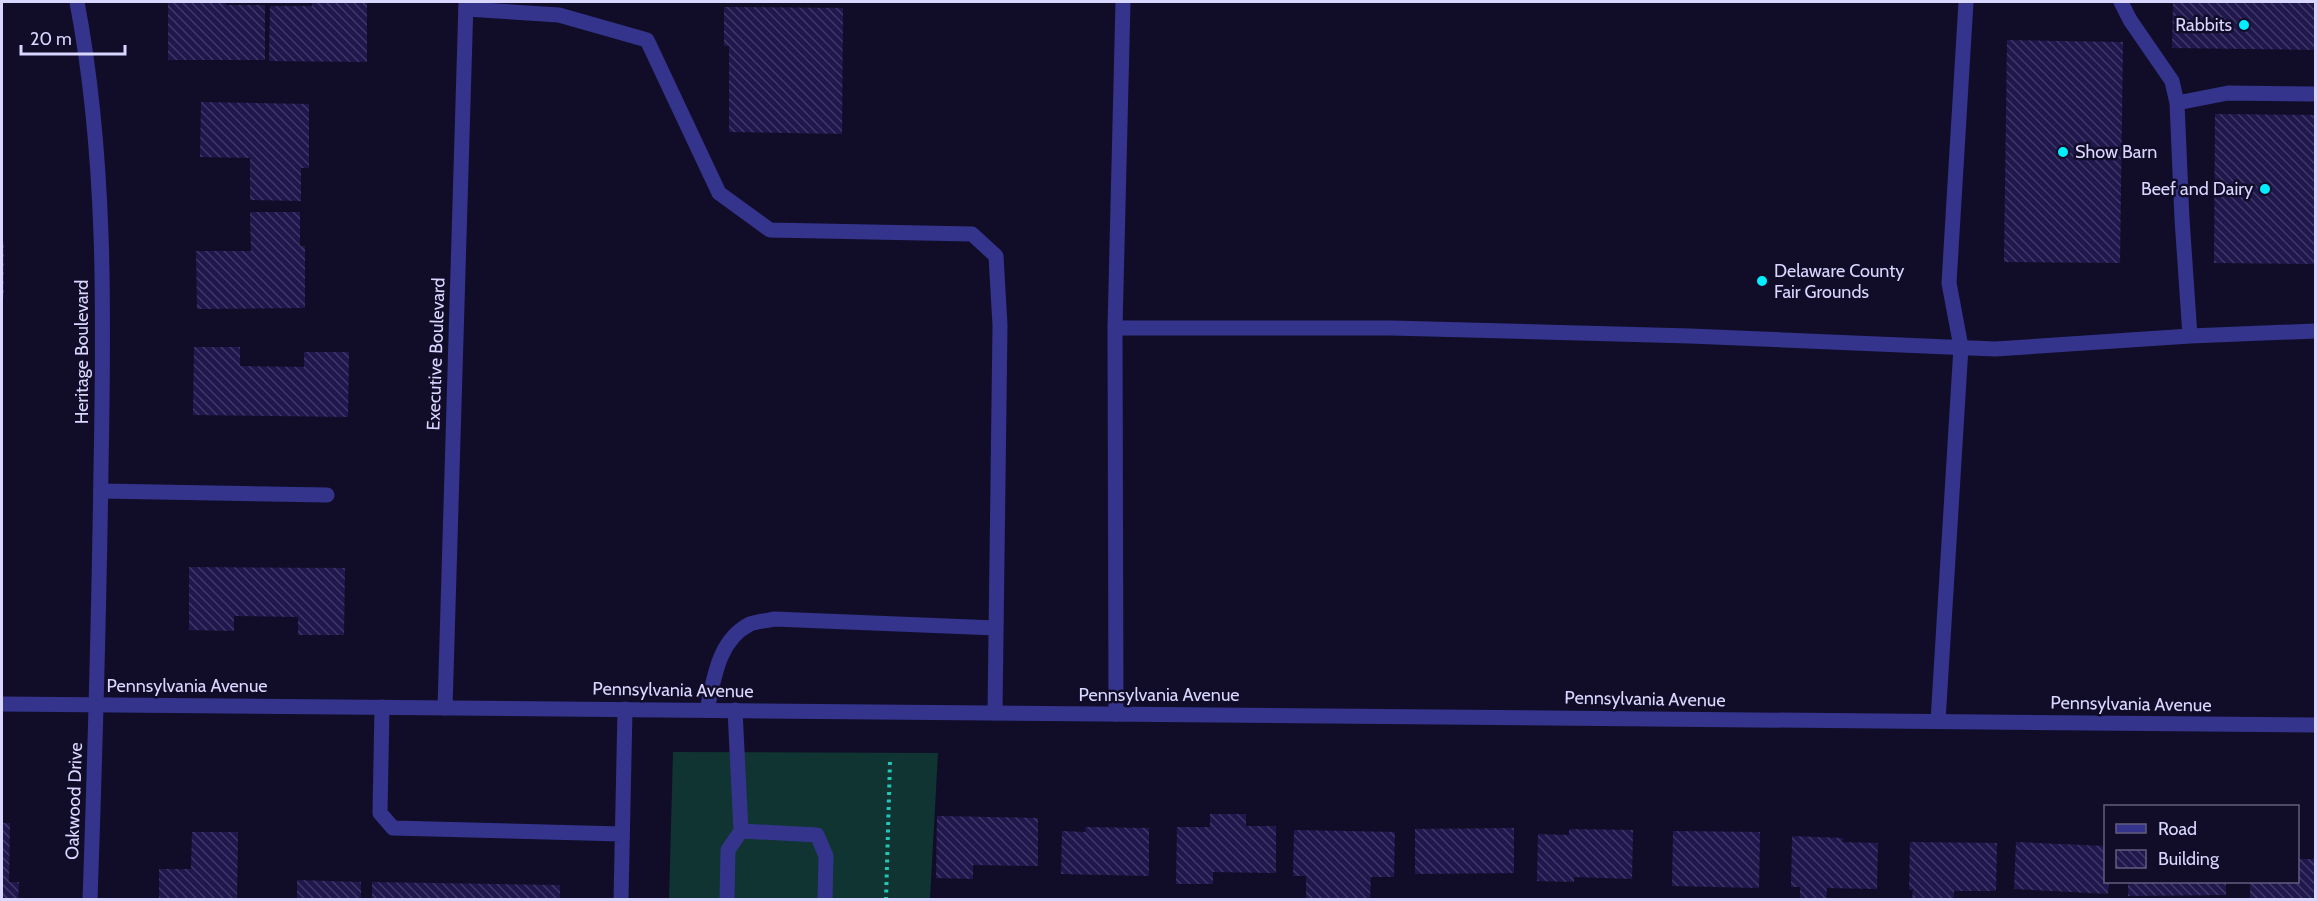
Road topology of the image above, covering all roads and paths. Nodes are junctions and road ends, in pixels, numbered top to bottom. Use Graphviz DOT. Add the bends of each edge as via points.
graph roads {
  1 [pos="77,2"];
  2 [pos="1123,2"];
  3 [pos="1966,2"];
  4 [pos="2121,2"];
  5 [pos="466,5"];
  6 [pos="2316,94"];
  7 [pos="2177,103"];
  8 [pos="1115,328"];
  9 [pos="2316,331"];
  10 [pos="2190,336"];
  11 [pos="1961,347"];
  12 [pos="101,491"];
  13 [pos="327,495"];
  14 [pos="996,628"];
  15 [pos="2,704"];
  16 [pos="97,705"];
  17 [pos="382,707"];
  18 [pos="445,708"];
  19 [pos="625,709"];
  20 [pos="707,710"];
  21 [pos="735,710"];
  22 [pos="995,713"];
  23 [pos="1116,714"];
  24 [pos="1938,722"];
  25 [pos="2316,725"];
  26 [pos="890,761"];
  27 [pos="741,831"];
  28 [pos="622,834"];
  29 [pos="90,900"];
  30 [pos="621,900"];
  31 [pos="727,900"];
  32 [pos="825,900"];
  33 [pos="886,900"];
  1 -- 12 [label="street, Heritage Boulevard" via="99,178 104,326"];
  2 -- 8 [label="street"];
  3 -- 11 [label="street" via="1949,283"];
  4 -- 7 [label="street" via="2172,81"];
  5 -- 14 [label="street" via="559,15 647,40 718,193 770,230 972,234 996,256 1000,325"];
  5 -- 18 [label="street, Executive Boulevard"];
  6 -- 7 [label="street" via="2228,93"];
  7 -- 10 [label="street"];
  8 -- 11 [label="street" via="1391,328"];
  8 -- 23 [label="street"];
  9 -- 10 [label="street"];
  10 -- 11 [label="street" via="1995,349"];
  11 -- 24 [label="street"];
  12 -- 13 [label="street"];
  12 -- 16 [label="street, Heritage Boulevard"];
  14 -- 20 [label="street" via="774,619 751,623 730,639 718,659"];
  14 -- 22 [label="street"];
  15 -- 16 [label="street, Pennsylvania Avenue"];
  16 -- 17 [label="street, Pennsylvania Avenue"];
  16 -- 29 [label="street, Oakwood Drive"];
  17 -- 18 [label="street, Pennsylvania Avenue"];
  17 -- 28 [label="street" via="380,813 393,828"];
  18 -- 19 [label="street, Pennsylvania Avenue"];
  19 -- 20 [label="street, Pennsylvania Avenue"];
  19 -- 28 [label="street"];
  20 -- 21 [label="street, Pennsylvania Avenue"];
  21 -- 22 [label="street, Pennsylvania Avenue"];
  21 -- 27 [label="street"];
  22 -- 23 [label="street, Pennsylvania Avenue"];
  23 -- 24 [label="street, Pennsylvania Avenue"];
  24 -- 25 [label="street, Pennsylvania Avenue"];
  26 -- 33 [label="path"];
  27 -- 31 [label="street" via="728,850"];
  27 -- 32 [label="street" via="817,835 826,856"];
  28 -- 30 [label="street"];
}
